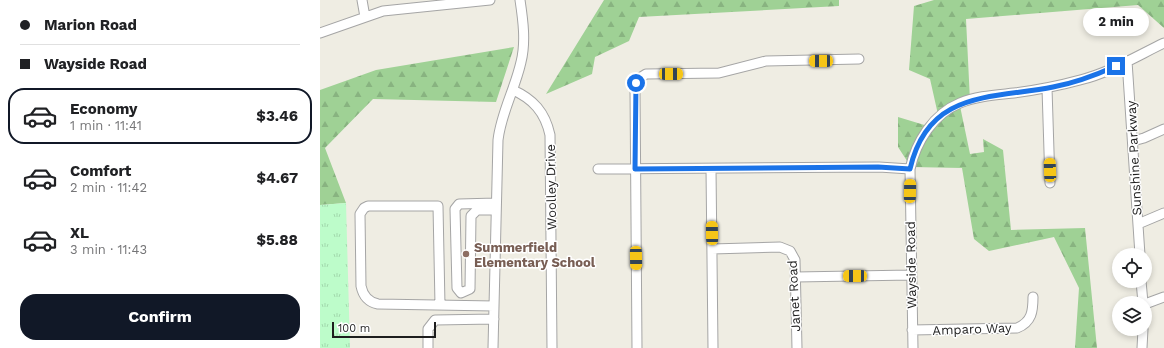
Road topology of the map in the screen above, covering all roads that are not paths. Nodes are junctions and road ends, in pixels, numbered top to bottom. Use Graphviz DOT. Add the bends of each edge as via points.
graph roads {
  1 [pos="362,0"];
  2 [pos="490,0"];
  3 [pos="520,0"];
  4 [pos="365,17"];
  5 [pos="320,32"];
  6 [pos="1164,43"];
  7 [pos="859,59"];
  8 [pos="1127,61"];
  9 [pos="1047,88"];
  10 [pos="513,90"];
  11 [pos="1164,129"];
  12 [pos="1133,141"];
  13 [pos="711,168"];
  14 [pos="598,169"];
  15 [pos="635,169"];
  16 [pos="910,169"];
  17 [pos="1050,183"];
  18 [pos="496,206"];
  19 [pos="1164,213"];
  20 [pos="1138,224"];
  21 [pos="1140,248"];
  22 [pos="712,249"];
  23 [pos="911,275"];
  24 [pos="796,277"];
  25 [pos="1033,297"];
  26 [pos="1164,297"];
  27 [pos="1152,301"];
  28 [pos="440,305"];
  29 [pos="494,306"];
  30 [pos="494,319"];
  31 [pos="912,330"];
  32 [pos="1143,336"];
  33 [pos="428,348"];
  34 [pos="493,348"];
  35 [pos="552,348"];
  36 [pos="637,348"];
  37 [pos="713,348"];
  38 [pos="797,348"];
  39 [pos="913,348"];
  40 [pos="1142,348"];
  1 -- 4 [label="street"];
  2 -- 4 [label="street" via="395,9"];
  3 -- 10 [label="street" via="524,48"];
  4 -- 5 [label="street"];
  6 -- 8 [label="street, Wayside Road"];
  7 -- 15 [label="street" via="766,61 719,73 652,73 640,77 635,90"];
  8 -- 9 [label="street, Wayside Road" via="1095,76"];
  8 -- 12 [label="street, Sunshine Parkway"];
  9 -- 16 [label="street, Wayside Road" via="975,99 954,106 922,136"];
  9 -- 17 [label="street"];
  10 -- 18 [label="street" via="499,131"];
  10 -- 35 [label="street, Woolley Drive" via="530,98 536,105 544,116 550,135"];
  11 -- 12 [label="street"];
  12 -- 20 [label="street, Sunshine Parkway"];
  13 -- 15 [label="street"];
  13 -- 16 [label="street"];
  13 -- 22 [label="street"];
  14 -- 15 [label="street"];
  15 -- 36 [label="street"];
  16 -- 23 [label="street, Wayside Road"];
  18 -- 18 [label="street" via="458,204 455,210 457,288 461,293 470,289 471,216 477,210"];
  18 -- 29 [label="street"];
  19 -- 20 [label="street"];
  20 -- 21 [label="street, Sunshine Parkway"];
  22 -- 24 [label="street, Janet Road" via="786,249 795,260"];
  22 -- 37 [label="street"];
  23 -- 24 [label="street"];
  23 -- 31 [label="street, Wayside Road"];
  24 -- 38 [label="street, Janet Road"];
  25 -- 31 [label="street, Amparo Way" via="1031,316 1017,328"];
  26 -- 27 [label="street"];
  28 -- 28 [label="street" via="438,206 364,208 360,214 361,286 364,296 378,304"];
  28 -- 29 [label="street"];
  29 -- 30 [label="street"];
  30 -- 33 [label="street" via="436,320 428,329"];
  30 -- 34 [label="street"];
  31 -- 39 [label="street, Wayside Road"];
  32 -- 40 [label="street"];
}
